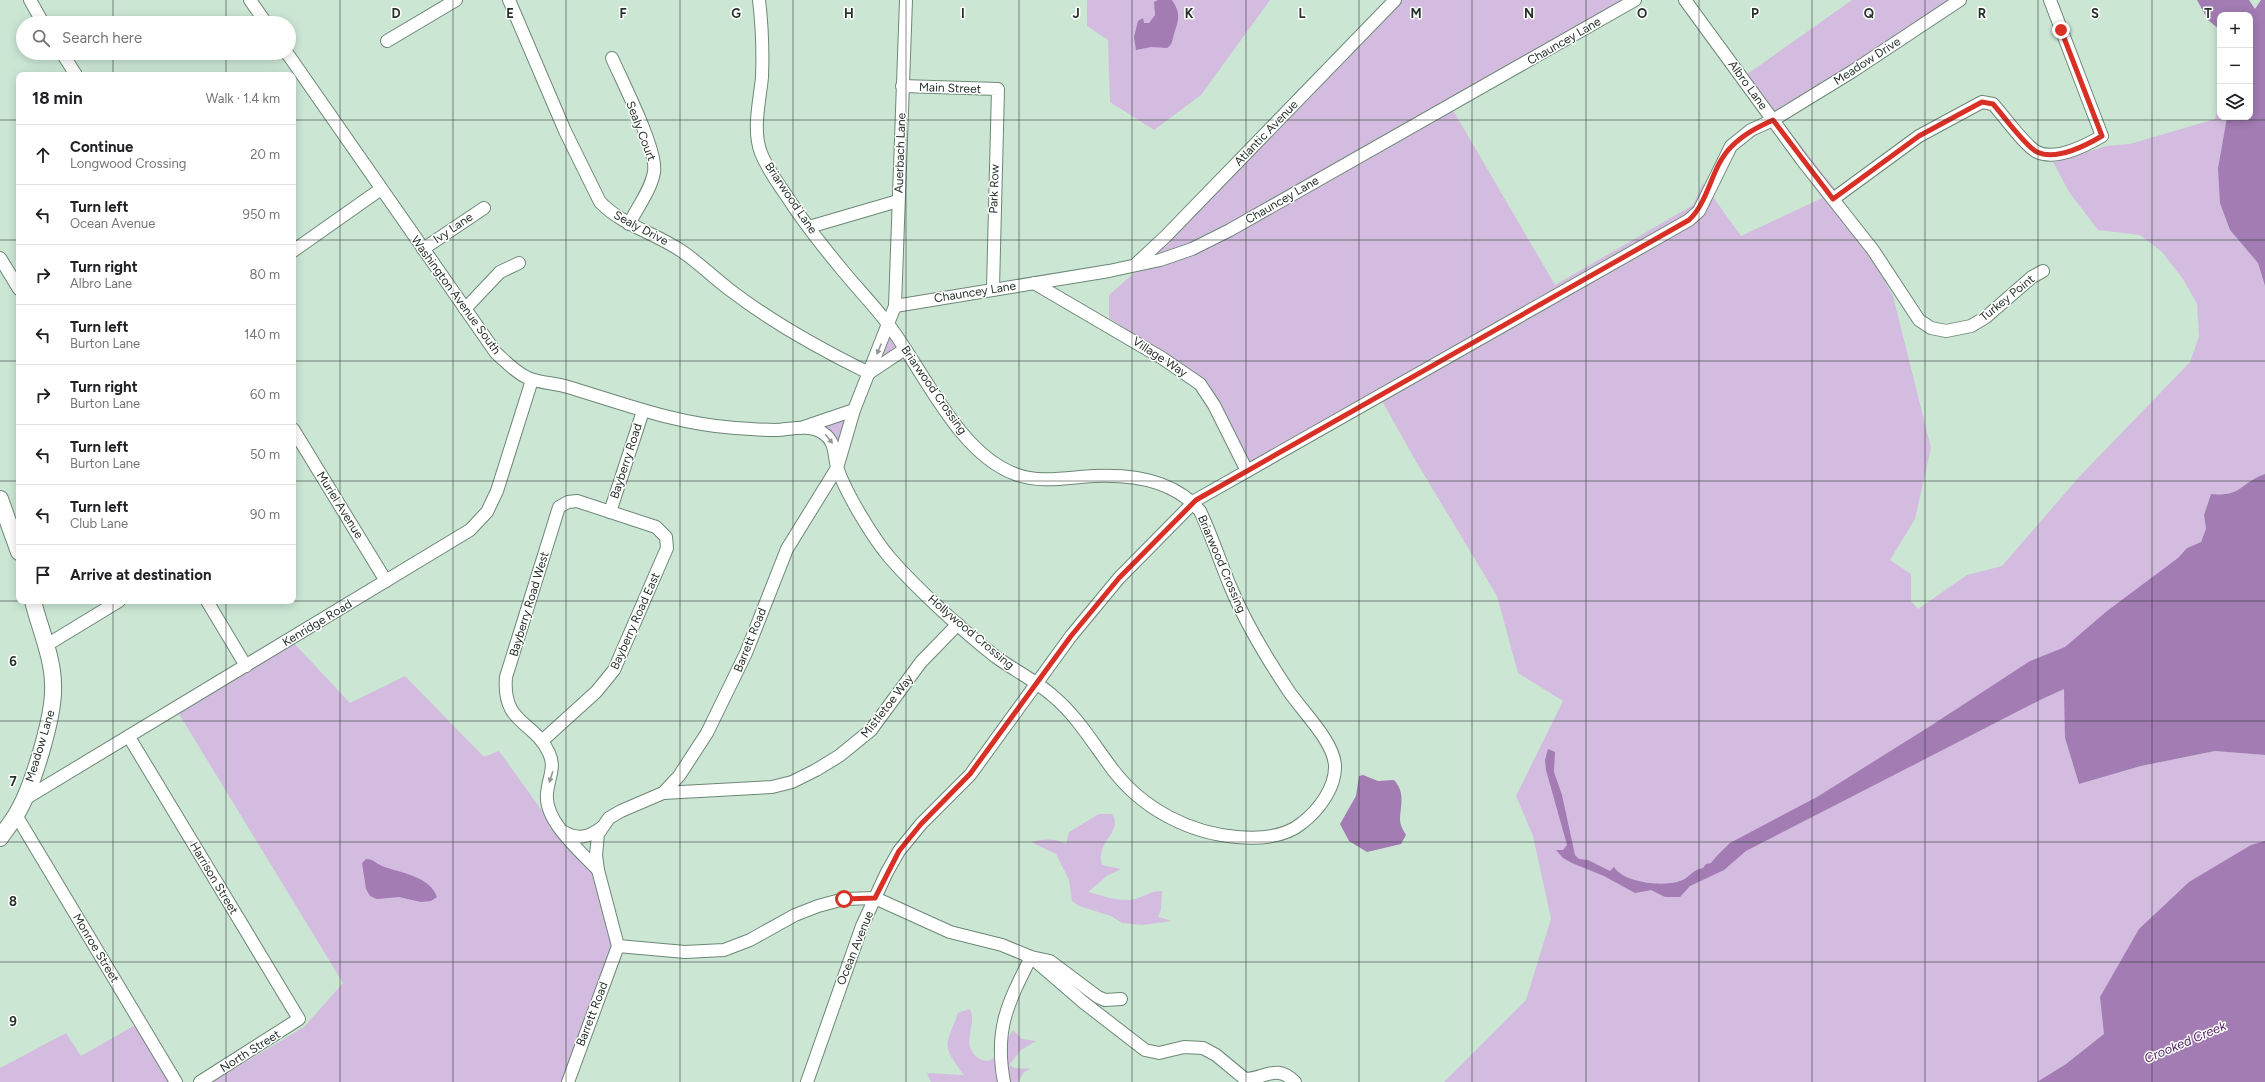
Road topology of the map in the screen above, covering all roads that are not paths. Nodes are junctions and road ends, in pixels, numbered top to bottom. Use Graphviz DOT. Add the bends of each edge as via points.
graph roads {
  1 [pos="30,0"];
  2 [pos="250,0"];
  3 [pos="456,0"];
  4 [pos="510,0"];
  5 [pos="759,0"];
  6 [pos="906,0"];
  7 [pos="1395,0"];
  8 [pos="1636,0"];
  9 [pos="1685,0"];
  10 [pos="1960,0"];
  11 [pos="2050,0"];
  12 [pos="39,16"];
  13 [pos="261,16"];
  14 [pos="387,41"];
  15 [pos="612,58"];
  16 [pos="66,60"];
  17 [pos="292,60"];
  18 [pos="74,72"];
  19 [pos="902,86"];
  20 [pos="998,89"];
  21 [pos="1773,120"];
  22 [pos="381,189"];
  23 [pos="1833,199"];
  24 [pos="898,201"];
  25 [pos="484,208"];
  26 [pos="628,224"];
  27 [pos="809,227"];
  28 [pos="296,249"];
  29 [pos="423,249"];
  30 [pos="0,258"];
  31 [pos="519,263"];
  32 [pos="1136,264"];
  33 [pos="1883,266"];
  34 [pos="2044,271"];
  35 [pos="1034,282"];
  36 [pos="16,284"];
  37 [pos="993,288"];
  38 [pos="895,306"];
  39 [pos="465,309"];
  40 [pos="889,324"];
  41 [pos="905,349"];
  42 [pos="868,373"];
  43 [pos="532,380"];
  44 [pos="854,410"];
  45 [pos="642,411"];
  46 [pos="803,427"];
  47 [pos="296,434"];
  48 [pos="837,468"];
  49 [pos="1246,471"];
  50 [pos="0,498"];
  51 [pos="1192,502"];
  52 [pos="610,512"];
  53 [pos="16,543"];
  54 [pos="386,581"];
  55 [pos="33,604"];
  56 [pos="114,604"];
  57 [pos="209,604"];
  58 [pos="958,624"];
  59 [pos="45,646"];
  60 [pos="246,666"];
  61 [pos="1035,684"];
  62 [pos="129,736"];
  63 [pos="542,740"];
  64 [pos="664,793"];
  65 [pos="23,800"];
  66 [pos="1314,812"];
  67 [pos="16,814"];
  68 [pos="601,828"];
  69 [pos="562,830"];
  70 [pos="0,838"];
  71 [pos="598,870"];
  72 [pos="875,898"];
  73 [pos="618,946"];
  74 [pos="1031,957"];
  75 [pos="1121,999"];
  76 [pos="299,1019"];
  77 [pos="176,1082"];
  78 [pos="200,1082"];
  79 [pos="568,1082"];
  80 [pos="807,1082"];
  81 [pos="1004,1082"];
  82 [pos="1295,1082"];
  1 -- 12 [label="street"];
  2 -- 13 [label="street"];
  3 -- 14 [label="street"];
  4 -- 26 [label="street, Sealy Drive" via="594,194 608,211"];
  5 -- 27 [label="street, Briarwood Lane" via="762,75 758,144 773,177"];
  6 -- 19 [label="street, Auerbach Lane"];
  7 -- 32 [label="street, Atlantic Avenue"];
  8 -- 32 [label="street, Chauncey Lane" via="1230,230 1178,254"];
  9 -- 21 [label="street, Albro Lane"];
  10 -- 21 [label="street, Meadow Drive"];
  11 -- 23 [label="street" via="2102,136 2071,150 2051,155 2037,152 1993,104 1982,102 1919,136"];
  15 -- 26 [label="street, Sealy Court" via="648,142 654,164 653,180"];
  16 -- 18 [label="street"];
  17 -- 22 [label="street, Washington Avenue South"];
  19 -- 20 [label="street, Main Street"];
  19 -- 24 [label="street, Auerbach Lane"];
  20 -- 37 [label="street, Park Row"];
  21 -- 23 [label="street, Albro Lane"];
  21 -- 49 [label="street, Ocean Avenue" via="1751,130 1731,146 1699,210 1689,220"];
  22 -- 28 [label="street"];
  22 -- 29 [label="street, Washington Avenue South"];
  23 -- 33 [label="street, Albro Lane"];
  24 -- 27 [label="street"];
  24 -- 38 [label="street, Auerbach Lane"];
  25 -- 29 [label="street, Ivy Lane"];
  26 -- 42 [label="street, Sealy Drive" via="660,238 683,252 730,290 780,325"];
  27 -- 40 [label="street, Briarwood Lane"];
  29 -- 39 [label="street, Washington Avenue South"];
  30 -- 36 [label="street"];
  31 -- 39 [label="street" via="500,272"];
  32 -- 35 [label="street, Chauncey Lane" via="1109,271"];
  33 -- 34 [label="street, Turkey Point" via="1919,320 1931,328 1946,331 1971,326 1986,317 2032,277"];
  35 -- 37 [label="street, Chauncey Lane"];
  35 -- 49 [label="street, Village Way" via="1162,358 1200,384 1214,405"];
  37 -- 38 [label="street, Chauncey Lane"];
  38 -- 40 [label="street"];
  39 -- 43 [label="street, Washington Avenue South" via="496,353 516,372"];
  40 -- 41 [label="street, Briarwood Crossing"];
  40 -- 42 [label="street, Barrett Road, one-way"];
  41 -- 42 [label="street"];
  41 -- 51 [label="street, Briarwood Crossing" via="942,406 971,442 991,461 1013,473 1051,480 1100,475 1131,476 1179,492"];
  42 -- 44 [label="street, Barrett Road"];
  43 -- 45 [label="street, Washington Avenue South" via="556,383"];
  43 -- 54 [label="street, Kenridge Road" via="497,491 487,512 470,530"];
  44 -- 46 [label="street, Washington Avenue South"];
  44 -- 48 [label="street, Barrett Road"];
  45 -- 46 [label="street, Washington Avenue South" via="686,422 732,428 775,430"];
  45 -- 52 [label="street, Bayberry Road"];
  46 -- 48 [label="street, Washington Avenue South, one-way" via="819,430 832,442"];
  47 -- 54 [label="street, Muriel Avenue"];
  48 -- 58 [label="street, Hollywood Crossing" via="866,525 890,558"];
  48 -- 64 [label="street, Barrett Road" via="787,548 746,653 707,733 679,776"];
  49 -- 51 [label="street, Ocean Avenue"];
  50 -- 53 [label="main road"];
  51 -- 61 [label="street, Ocean Avenue" via="1119,578"];
  51 -- 66 [label="street, Briarwood Crossing" via="1200,511 1207,526 1244,616 1272,665 1321,734 1332,754 1335,770 1331,785"];
  52 -- 63 [label="street, Bayberry Road East" via="656,528 666,537 667,548 614,670 596,692"];
  52 -- 63 [label="street, Bayberry Road West" via="577,501 559,507 506,677 506,698 512,712"];
  54 -- 60 [label="street, Kenridge Road"];
  55 -- 59 [label="main road, Meadow Lane"];
  56 -- 59 [label="street"];
  57 -- 60 [label="street"];
  58 -- 61 [label="street, Hollywood Crossing" via="994,655"];
  58 -- 64 [label="street, Mistletoe Way" via="921,662 870,730 839,756 816,770 792,782 772,787"];
  59 -- 65 [label="main road, Meadow Lane" via="53,680 53,705"];
  60 -- 62 [label="street, Kenridge Road"];
  61 -- 66 [label="street, Hollywood Crossing" via="1052,694 1073,716 1128,789 1152,807 1182,824 1219,835 1263,837 1290,831"];
  61 -- 72 [label="street, Ocean Avenue" via="970,774 921,824 899,851"];
  62 -- 65 [label="street, Kenridge Road"];
  62 -- 76 [label="street, Harrison Street"];
  63 -- 69 [label="street, one-way" via="553,765 546,795 547,804 549,812"];
  64 -- 68 [label="street, Barrett Road" via="621,811 609,818"];
  65 -- 67 [label="main road, Meadow Lane"];
  67 -- 70 [label="main road, Meadow Lane"];
  67 -- 77 [label="street, Monroe Street"];
  68 -- 69 [label="street, Barrett Road" via="582,837"];
  68 -- 71 [label="street" via="597,841"];
  69 -- 71 [label="street"];
  71 -- 73 [label="street"];
  72 -- 73 [label="street" via="844,899 818,906 724,950 685,952"];
  72 -- 74 [label="street" via="950,932 1002,945"];
  72 -- 80 [label="street, Ocean Avenue" via="847,966"];
  73 -- 79 [label="street, Barrett Road"];
  74 -- 75 [label="street" via="1050,960 1098,997 1105,1000"];
  74 -- 81 [label="street" via="1010,998 1002,1025 1001,1063"];
  74 -- 82 [label="street" via="1145,1050 1159,1053 1197,1046 1216,1055 1245,1079 1269,1072 1283,1073"];
  76 -- 78 [label="street, North Street"];
}
